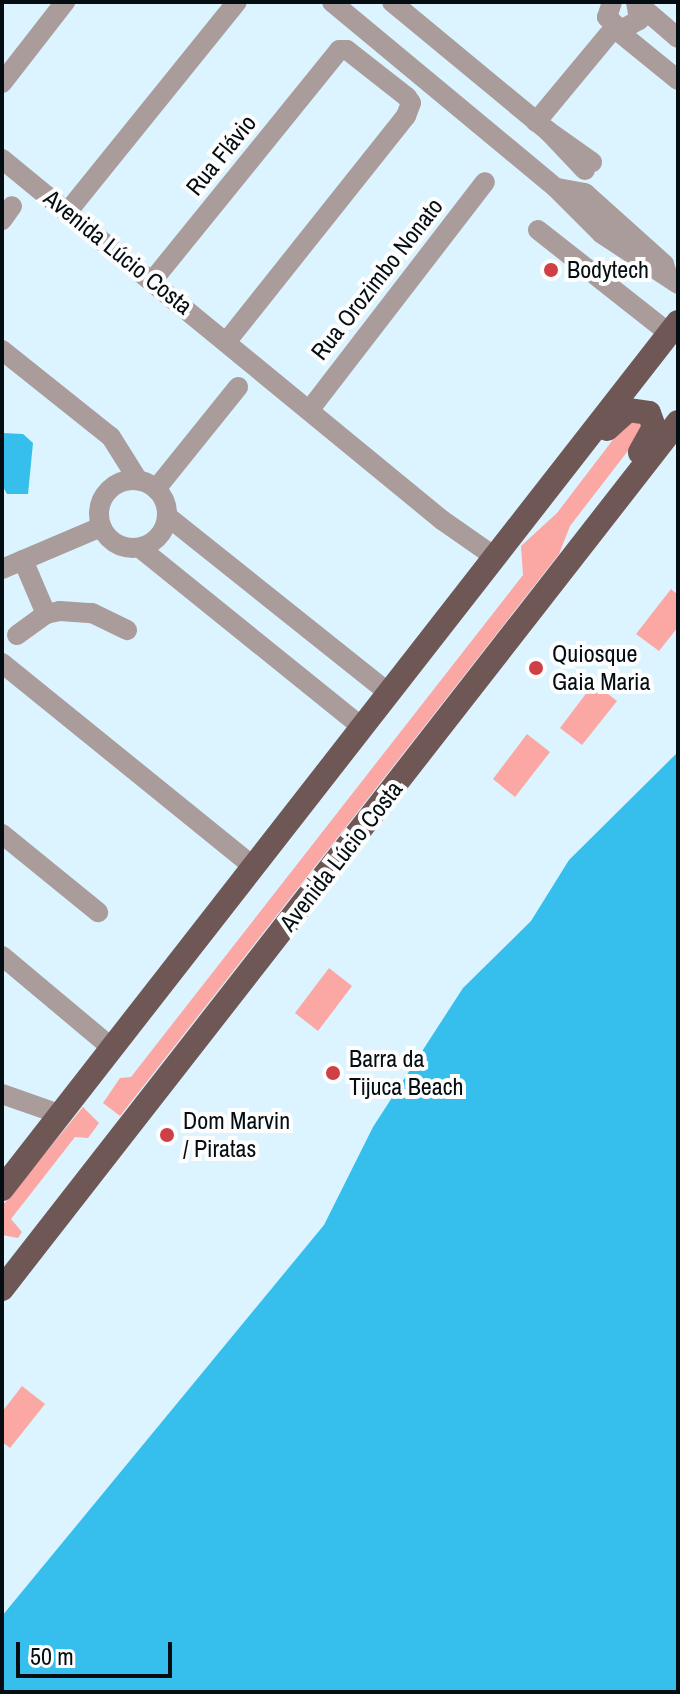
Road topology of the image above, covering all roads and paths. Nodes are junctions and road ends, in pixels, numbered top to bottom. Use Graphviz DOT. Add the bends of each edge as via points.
graph roads {
  1 [pos="65,2"];
  2 [pos="237,2"];
  3 [pos="332,2"];
  4 [pos="392,2"];
  5 [pos="636,2"];
  6 [pos="611,16"];
  7 [pos="678,38"];
  8 [pos="678,80"];
  9 [pos="2,83"];
  10 [pos="537,123"];
  11 [pos="2,159"];
  12 [pos="589,166"];
  13 [pos="485,182"];
  14 [pos="69,210"];
  15 [pos="538,230"];
  16 [pos="672,279"];
  17 [pos="153,280"];
  18 [pos="674,327"];
  19 [pos="227,341"];
  20 [pos="2,350"];
  21 [pos="238,387"];
  22 [pos="311,408"];
  23 [pos="678,422"];
  24 [pos="573,459"];
  25 [pos="147,485"];
  26 [pos="167,516"];
  27 [pos="599,523"];
  28 [pos="101,527"];
  29 [pos="140,548"];
  30 [pos="495,557"];
  31 [pos="23,560"];
  32 [pos="2,569"];
  33 [pos="46,614"];
  34 [pos="127,630"];
  35 [pos="17,635"];
  36 [pos="2,663"];
  37 [pos="390,694"];
  38 [pos="363,728"];
  39 [pos="2,834"];
  40 [pos="254,867"];
  41 [pos="98,912"];
  42 [pos="2,956"];
  43 [pos="112,1048"];
  44 [pos="2,1094"];
  45 [pos="59,1114"];
  46 [pos="4,1178"];
  47 [pos="2,1289"];
  1 -- 9 [label="street"];
  2 -- 14 [label="street"];
  3 -- 16 [label="street" via="556,188 585,193 664,264"];
  4 -- 10 [label="street"];
  5 -- 6 [label="street" via="636,25 626,30"];
  5 -- 7 [label="street"];
  6 -- 8 [label="street"];
  6 -- 10 [label="street"];
  10 -- 12 [label="street"];
  11 -- 14 [label="street, Avenida Lúcio Costa"];
  13 -- 22 [label="street, Rua Orozimbo Nonato"];
  14 -- 17 [label="street, Avenida Lúcio Costa"];
  15 -- 18 [label="street"];
  17 -- 19 [label="street, Avenida Lúcio Costa"];
  17 -- 19 [label="street, Rua Flávio" via="339,50 347,50 407,97 409,109"];
  18 -- 24 [label="main road"];
  19 -- 22 [label="street, Avenida Lúcio Costa"];
  20 -- 25 [label="street" via="111,437"];
  21 -- 25 [label="street"];
  22 -- 30 [label="street, Avenida Lúcio Costa" via="442,520"];
  23 -- 27 [label="main road, Avenida Lúcio Costa"];
  24 -- 27 [label="main road" via="628,410 643,409 652,418 654,427"];
  24 -- 30 [label="main road"];
  25 -- 26 [label="street"];
  25 -- 28 [label="street" via="110,489 100,507"];
  26 -- 29 [label="street" via="159,537"];
  26 -- 37 [label="street"];
  27 -- 47 [label="main road, Avenida Lúcio Costa"];
  28 -- 29 [label="street" via="120,547"];
  28 -- 31 [label="street"];
  29 -- 38 [label="street"];
  30 -- 37 [label="main road"];
  31 -- 32 [label="street"];
  31 -- 33 [label="street"];
  33 -- 34 [label="street" via="92,613"];
  33 -- 35 [label="street"];
  36 -- 40 [label="street"];
  37 -- 38 [label="main road"];
  38 -- 40 [label="main road"];
  39 -- 41 [label="street"];
  40 -- 43 [label="main road"];
  42 -- 43 [label="street"];
  43 -- 45 [label="main road"];
  44 -- 45 [label="street"];
  45 -- 46 [label="main road"];
}
